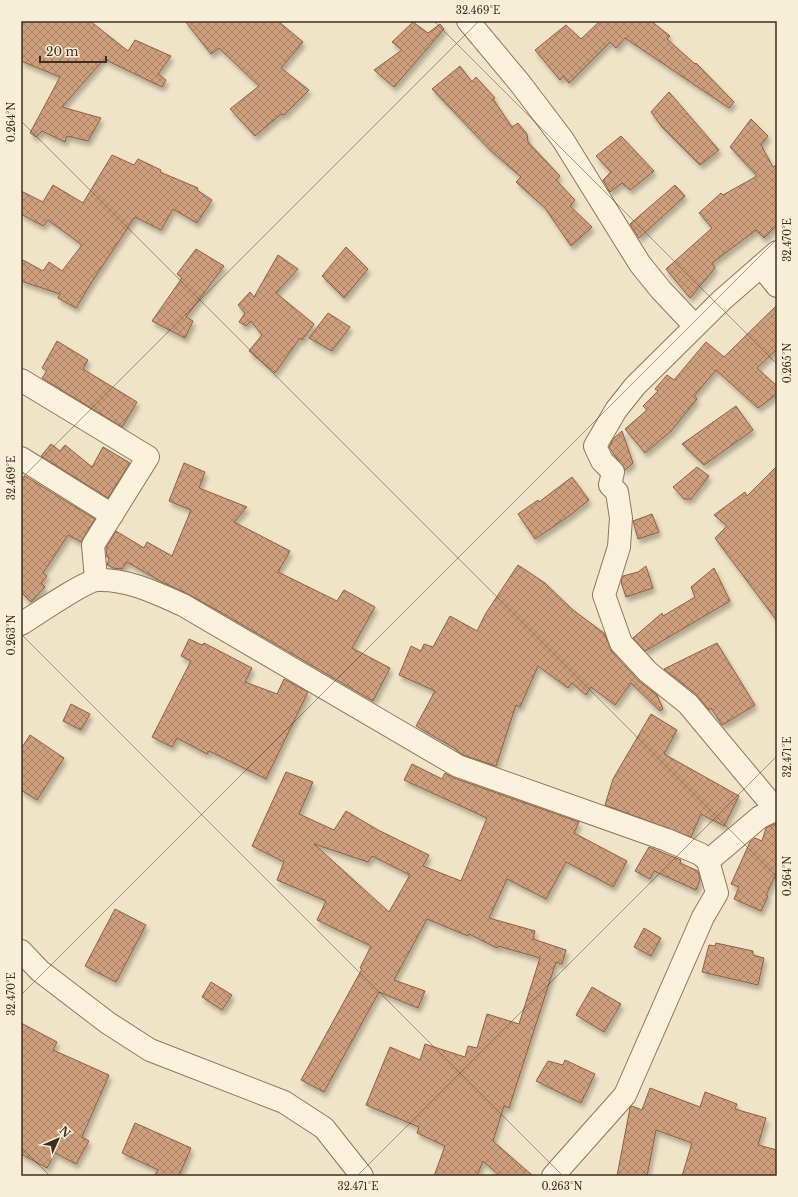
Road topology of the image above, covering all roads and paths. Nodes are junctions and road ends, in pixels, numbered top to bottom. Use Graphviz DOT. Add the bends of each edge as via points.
graph roads {
  1 [pos="468,21"];
  2 [pos="769,259"];
  3 [pos="777,286"];
  4 [pos="695,326"];
  5 [pos="21,380"];
  6 [pos="21,458"];
  7 [pos="112,515"];
  8 [pos="96,579"];
  9 [pos="21,624"];
  10 [pos="708,861"];
  11 [pos="21,951"];
  12 [pos="362,1176"];
  13 [pos="553,1176"];
  1 -- 4 [label="street" via="563,140 640,264"];
  2 -- 3 [label="street"];
  2 -- 4 [label="street"];
  4 -- 10 [label="street" via="635,386 616,410 595,446 602,461 613,472 610,485 617,492 621,518 619,548 604,595 621,643 648,672 688,704 768,800 773,811 760,816"];
  5 -- 7 [label="street" via="148,457"];
  6 -- 7 [label="street"];
  7 -- 8 [label="street" via="93,545"];
  8 -- 9 [label="street"];
  8 -- 10 [label="street" via="136,585 183,605 458,766 666,840 700,854"];
  10 -- 13 [label="street" via="717,892 703,917 626,1095"];
  11 -- 12 [label="street" via="40,971 108,1023 150,1050 284,1102 324,1128"];
}
